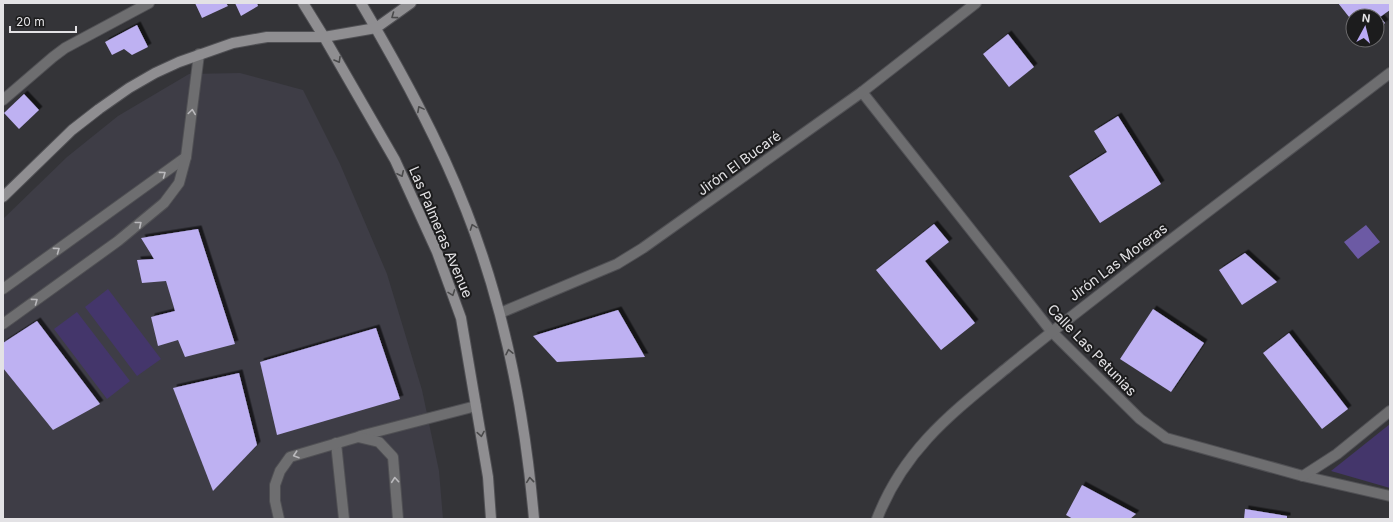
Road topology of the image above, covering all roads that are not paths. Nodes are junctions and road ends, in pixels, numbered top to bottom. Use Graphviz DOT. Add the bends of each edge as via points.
graph roads {
  1 [pos="150,3"];
  2 [pos="303,3"];
  3 [pos="361,3"];
  4 [pos="411,3"];
  5 [pos="976,3"];
  6 [pos="376,28"];
  7 [pos="324,37"];
  8 [pos="199,54"];
  9 [pos="1390,73"];
  10 [pos="862,92"];
  11 [pos="3,100"];
  12 [pos="186,157"];
  13 [pos="3,197"];
  14 [pos="3,289"];
  15 [pos="500,313"];
  16 [pos="3,324"];
  17 [pos="1051,331"];
  18 [pos="476,406"];
  19 [pos="1390,411"];
  20 [pos="358,437"];
  21 [pos="336,443"];
  22 [pos="1303,476"];
  23 [pos="1390,496"];
  24 [pos="279,519"];
  25 [pos="344,519"];
  26 [pos="398,519"];
  27 [pos="491,519"];
  28 [pos="534,519"];
  29 [pos="877,519"];
  1 -- 11 [label="street" via="65,48"];
  2 -- 7 [label="main road, Las Palmeras Avenue"];
  3 -- 6 [label="main road, Las Palmeras Avenue"];
  4 -- 6 [label="main road, one-way"];
  5 -- 10 [label="street, Jirón El Bucaré"];
  6 -- 7 [label="main road"];
  15 -- 6 [label="main road, Las Palmeras Avenue, one-way" via="472,224 447,165"];
  7 -- 8 [label="main road" via="267,37 233,43"];
  7 -- 18 [label="main road, Las Palmeras Avenue, one-way" via="395,160 437,252 461,318"];
  12 -- 8 [label="street, one-way"];
  8 -- 13 [label="main road" via="154,73 99,109 72,130"];
  9 -- 17 [label="street, Jirón Las Moreras"];
  10 -- 15 [label="street, Jirón El Bucaré" via="644,248 617,264"];
  10 -- 17 [label="street, Calle Las Petunias"];
  14 -- 12 [label="street, one-way"];
  16 -- 12 [label="street, one-way" via="118,241 164,203 179,183"];
  28 -- 15 [label="main road, Las Palmeras Avenue, one-way" via="517,390"];
  17 -- 22 [label="street, Calle Las Petunias" via="1140,419 1166,438"];
  17 -- 29 [label="street, Jirón Las Moreras" via="963,404 927,438 897,477"];
  18 -- 20 [label="street"];
  18 -- 27 [label="main road, Las Palmeras Avenue, one-way" via="488,477"];
  19 -- 22 [label="street" via="1337,454"];
  20 -- 21 [label="street"];
  26 -- 20 [label="street, one-way" via="393,457 379,442"];
  21 -- 24 [label="street, one-way" via="290,457 283,466 274,485"];
  21 -- 25 [label="street"];
  22 -- 23 [label="street, Calle Las Petunias"];
}
